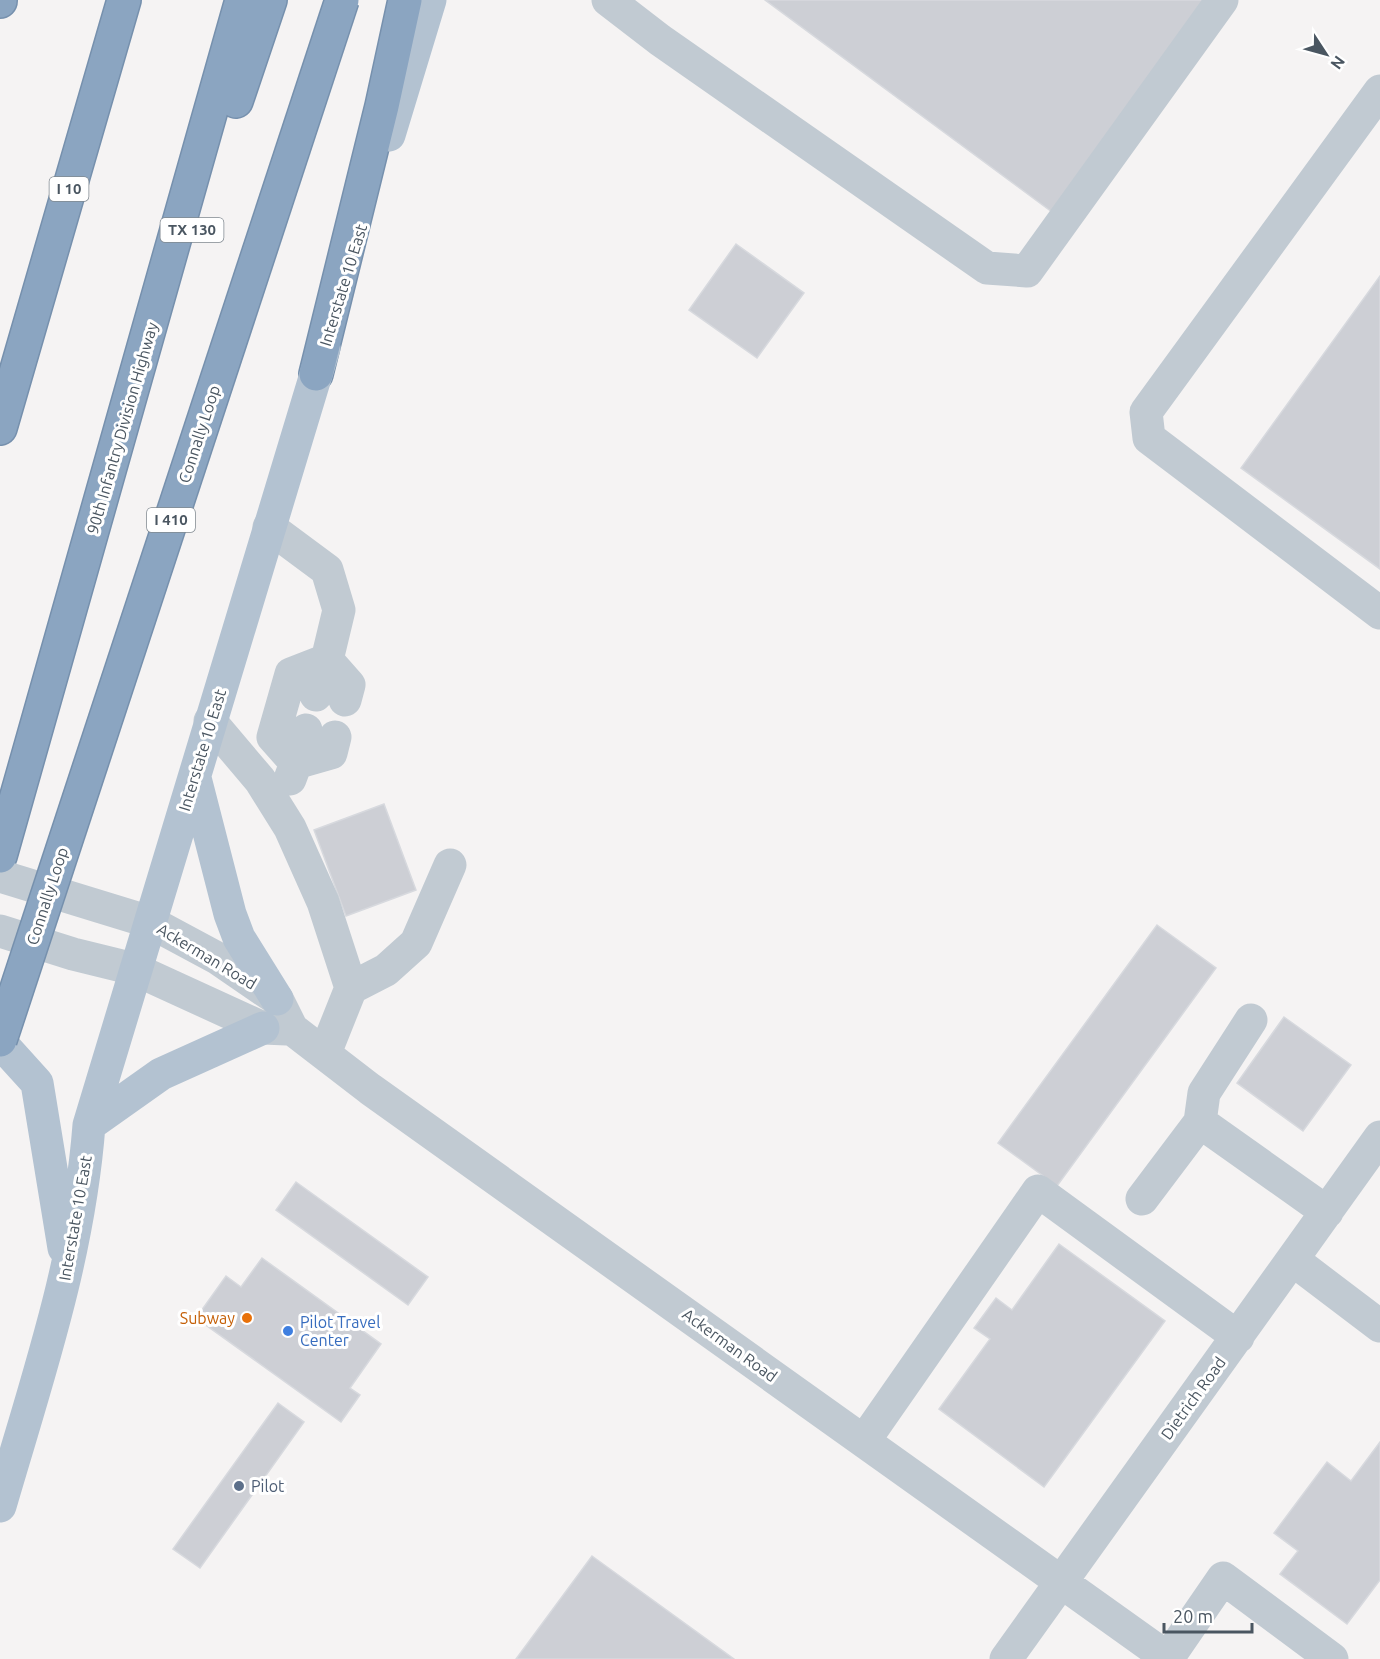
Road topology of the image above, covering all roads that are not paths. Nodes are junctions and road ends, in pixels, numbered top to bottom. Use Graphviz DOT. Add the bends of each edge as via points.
graph roads {
  1 [pos="100,0"];
  2 [pos="124,0"];
  3 [pos="242,0"];
  4 [pos="270,0"];
  5 [pos="342,0"];
  6 [pos="405,0"];
  7 [pos="430,0"];
  8 [pos="608,0"];
  9 [pos="1222,0"];
  10 [pos="1380,91"];
  11 [pos="316,374"];
  12 [pos="14,378"];
  13 [pos="0,428"];
  14 [pos="113,461"];
  15 [pos="269,527"];
  16 [pos="1380,613"];
  17 [pos="327,660"];
  18 [pos="331,698"];
  19 [pos="210,721"];
  20 [pos="321,734"];
  21 [pos="296,763"];
  22 [pos="194,774"];
  23 [pos="277,808"];
  24 [pos="0,856"];
  25 [pos="450,865"];
  26 [pos="0,876"];
  27 [pos="150,922"];
  28 [pos="0,931"];
  29 [pos="134,969"];
  30 [pos="351,987"];
  31 [pos="277,999"];
  32 [pos="1251,1020"];
  33 [pos="278,1029"];
  34 [pos="0,1041"];
  35 [pos="325,1053"];
  36 [pos="1200,1122"];
  37 [pos="88,1125"];
  38 [pos="1380,1137"];
  39 [pos="1142,1199"];
  40 [pos="1327,1212"];
  41 [pos="1293,1260"];
  42 [pos="68,1273"];
  43 [pos="1380,1326"];
  44 [pos="1238,1337"];
  45 [pos="864,1441"];
  46 [pos="0,1506"];
  47 [pos="1062,1583"];
  48 [pos="1006,1659"];
  49 [pos="1168,1659"];
  50 [pos="1332,1659"];
  1 -- 12 [label="highway"];
  2 -- 12 [label="highway, I 10"];
  3 -- 14 [label="highway, 90th Infantry Division Highway"];
  4 -- 14 [label="highway, TX 130"];
  5 -- 34 [label="highway, Connally Loop / I 410, bridge"];
  6 -- 11 [label="highway"];
  7 -- 11 [label="main road, Interstate 10 East"];
  8 -- 9 [label="street" via="987,268 1027,271"];
  10 -- 16 [label="street" via="1146,412 1149,438"];
  11 -- 15 [label="main road, Interstate 10 East"];
  12 -- 13 [label="highway, I 10"];
  14 -- 24 [label="highway, 90th Infantry Division Highway"];
  15 -- 17 [label="street" via="327,570 339,610"];
  15 -- 19 [label="main road, Interstate 10 East"];
  17 -- 18 [label="street" via="349,685"];
  17 -- 21 [label="street" via="291,674 273,737"];
  19 -- 22 [label="main road, Interstate 10 East"];
  19 -- 23 [label="street" via="260,780"];
  20 -- 21 [label="street" via="331,753"];
  21 -- 23 [label="street"];
  22 -- 27 [label="main road, Interstate 10 East"];
  22 -- 31 [label="main road" via="230,914 239,938"];
  23 -- 30 [label="street" via="323,902"];
  25 -- 30 [label="street" via="416,943 386,970"];
  26 -- 27 [label="street, Ackerman Road"];
  27 -- 29 [label="main road, Interstate 10 East"];
  27 -- 31 [label="street, Ackerman Road" via="217,958"];
  28 -- 29 [label="street, Ackerman Road"];
  29 -- 33 [label="street, Ackerman Road"];
  29 -- 37 [label="main road, Interstate 10 East"];
  30 -- 35 [label="street"];
  31 -- 33 [label="street, Ackerman Road"];
  32 -- 36 [label="street" via="1204,1093"];
  33 -- 35 [label="street, Ackerman Road"];
  33 -- 37 [label="main road" via="161,1074"];
  34 -- 42 [label="main road" via="37,1083"];
  35 -- 45 [label="street, Ackerman Road"];
  36 -- 39 [label="street"];
  36 -- 40 [label="street"];
  37 -- 42 [label="main road, Interstate 10 East" via="85,1177"];
  38 -- 40 [label="street, Dietrich Road"];
  40 -- 41 [label="street, Dietrich Road"];
  41 -- 43 [label="street"];
  41 -- 44 [label="street, Dietrich Road"];
  42 -- 46 [label="main road, Interstate 10 East"];
  44 -- 45 [label="street" via="1038,1191"];
  44 -- 47 [label="street, Dietrich Road"];
  45 -- 47 [label="street, Ackerman Road"];
  47 -- 48 [label="street, Dietrich Road"];
  47 -- 49 [label="street, Ackerman Road"];
  49 -- 50 [label="street" via="1222,1578"];
}
